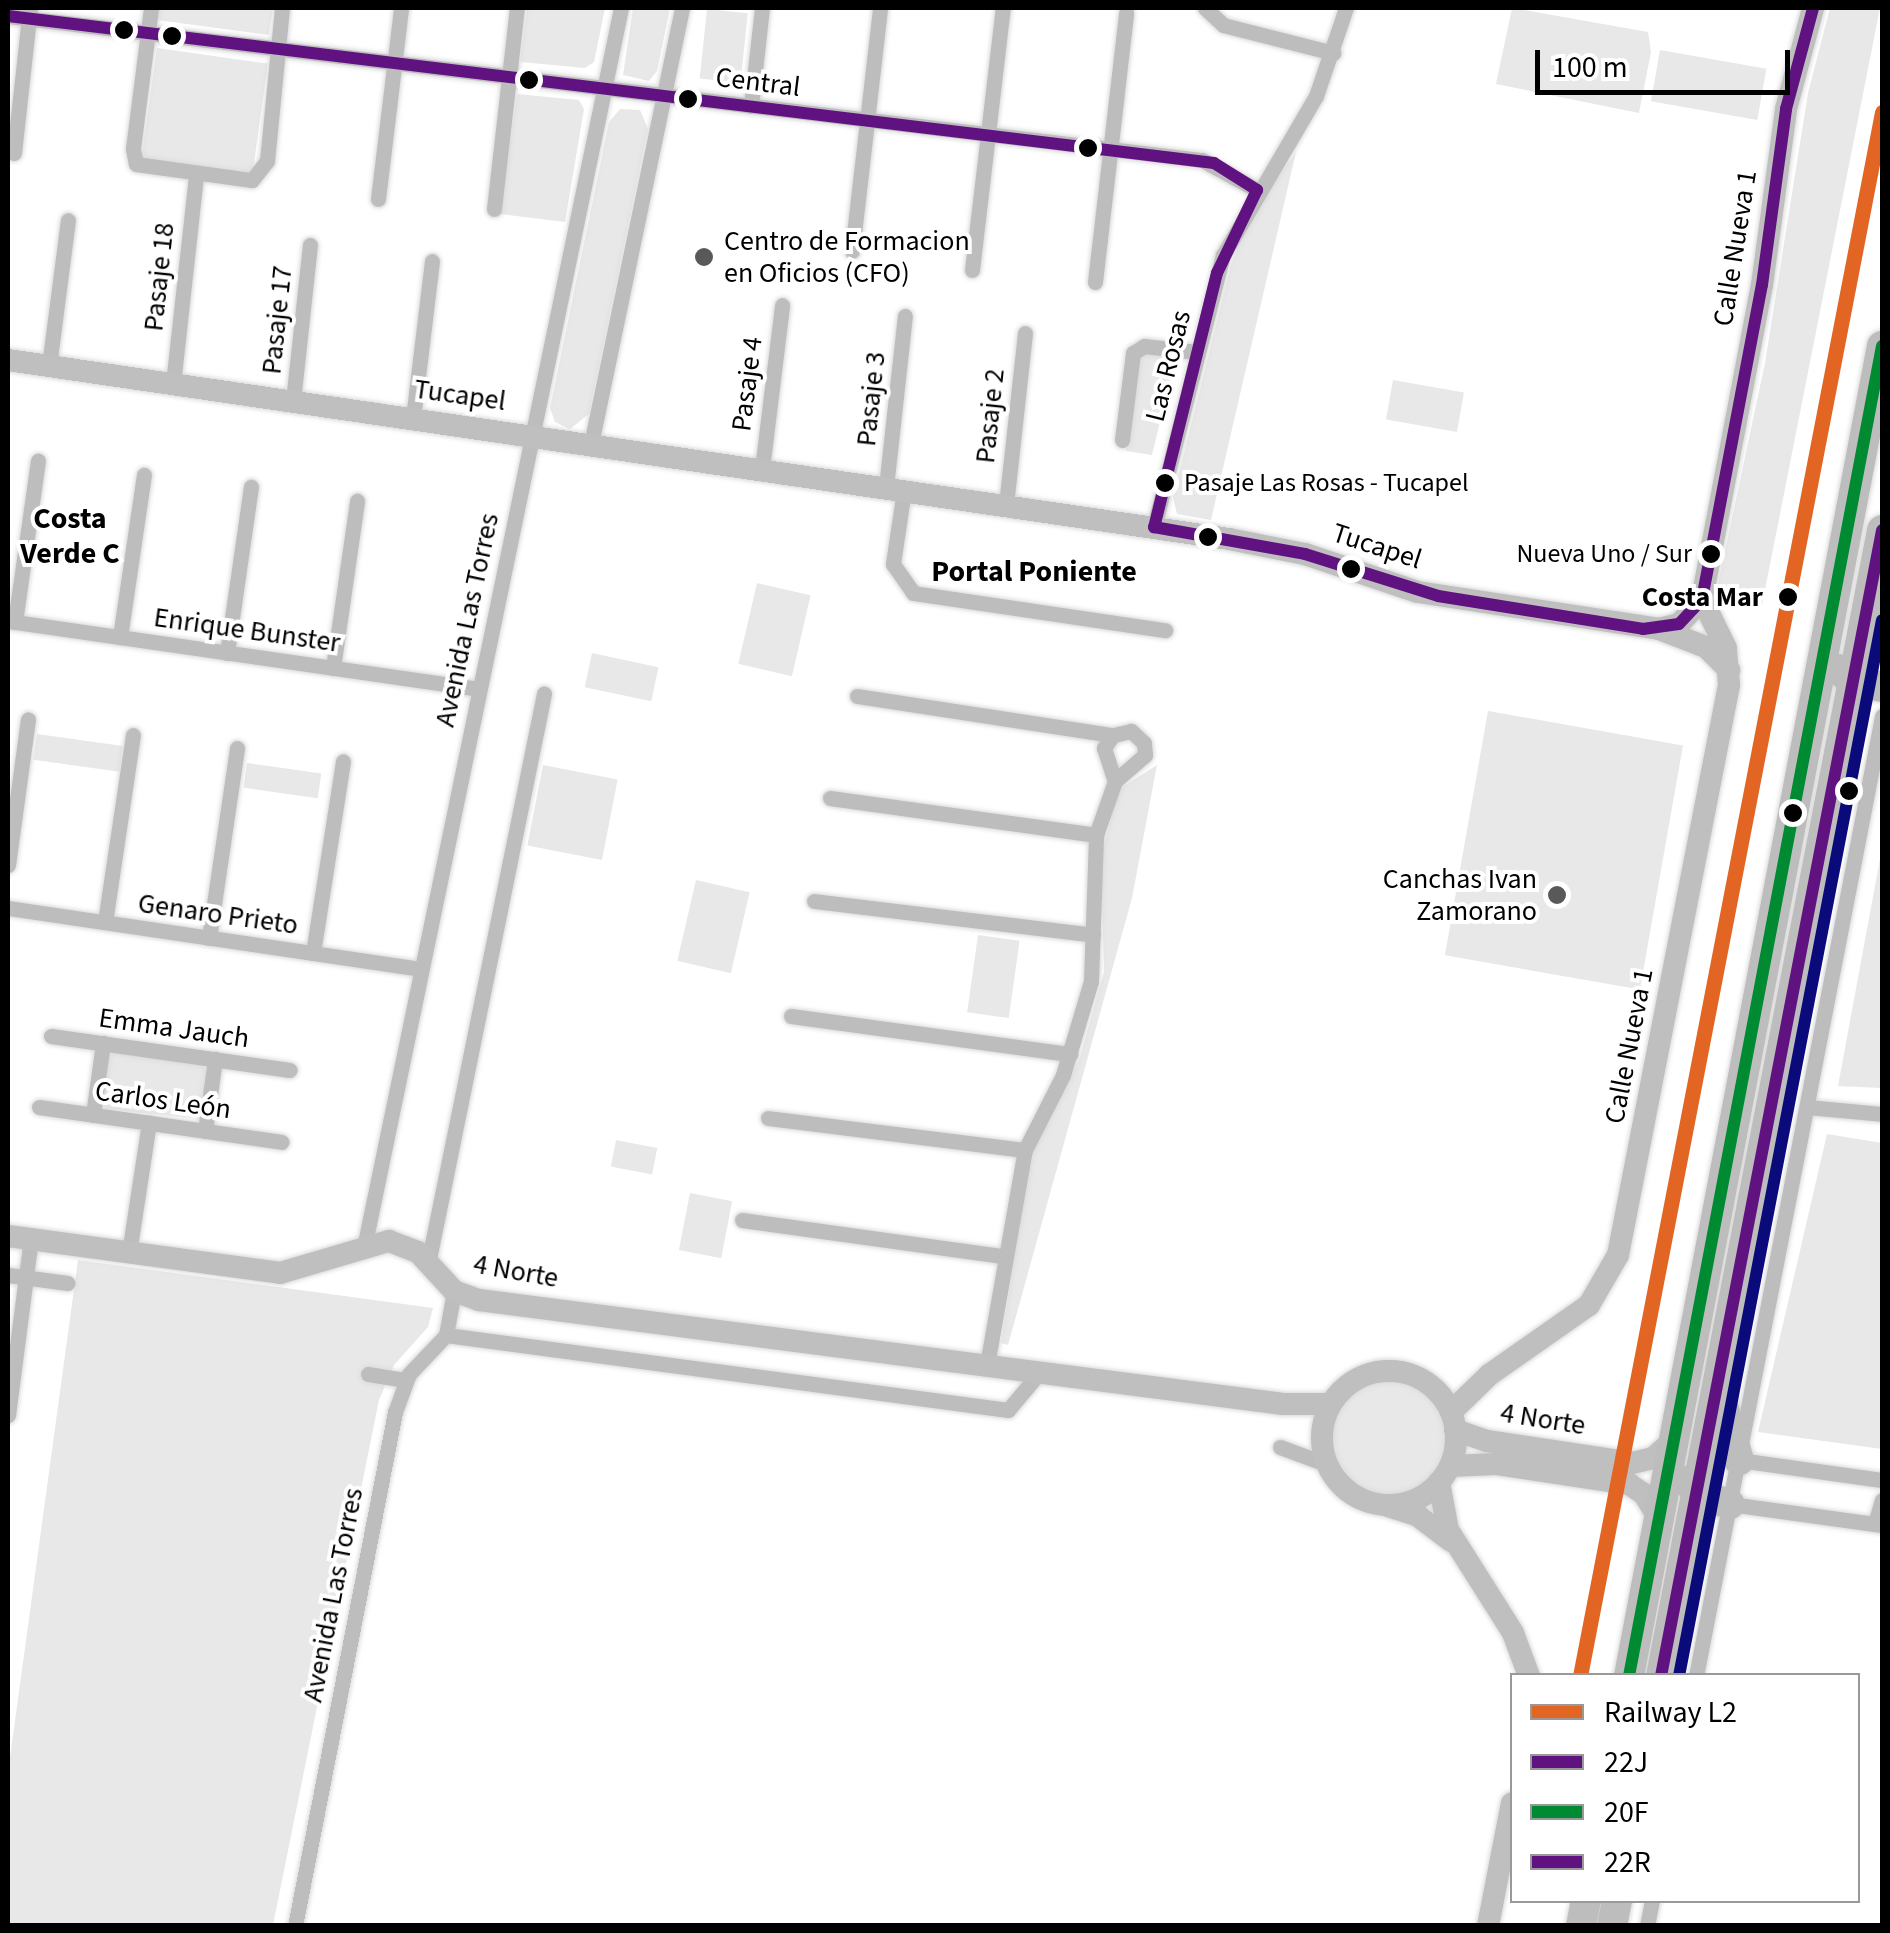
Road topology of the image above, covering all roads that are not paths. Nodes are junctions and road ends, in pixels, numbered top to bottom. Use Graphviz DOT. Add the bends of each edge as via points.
graph roads {
  1 [pos="151,8"];
  2 [pos="282,8"];
  3 [pos="401,8"];
  4 [pos="517,8"];
  5 [pos="621,8"];
  6 [pos="682,8"];
  7 [pos="762,8"];
  8 [pos="880,8"];
  9 [pos="1002,8"];
  10 [pos="1205,8"];
  11 [pos="1346,8"];
  12 [pos="1812,8"];
  13 [pos="30,13"];
  14 [pos="1126,13"];
  15 [pos="8,16"];
  16 [pos="147,33"];
  17 [pos="278,48"];
  18 [pos="1334,53"];
  19 [pos="394,63"];
  20 [pos="508,77"];
  21 [pos="604,89"];
  22 [pos="663,96"];
  23 [pos="751,106"];
  24 [pos="868,120"];
  25 [pos="988,134"];
  26 [pos="1110,149"];
  27 [pos="14,153"];
  28 [pos="196,176"];
  29 [pos="1256,190"];
  30 [pos="378,199"];
  31 [pos="494,209"];
  32 [pos="68,220"];
  33 [pos="310,245"];
  34 [pos="852,251"];
  35 [pos="432,261"];
  36 [pos="972,270"];
  37 [pos="1095,282"];
  38 [pos="782,305"];
  39 [pos="906,316"];
  40 [pos="1024,333"];
  41 [pos="1882,346"];
  42 [pos="1198,352"];
  43 [pos="8,360"];
  44 [pos="49,366"];
  45 [pos="173,384"];
  46 [pos="292,401"];
  47 [pos="412,418"];
  48 [pos="532,435"];
  49 [pos="1122,440"];
  50 [pos="591,444"];
  51 [pos="38,461"];
  52 [pos="762,469"];
  53 [pos="144,474"];
  54 [pos="251,487"];
  55 [pos="895,489"];
  56 [pos="357,501"];
  57 [pos="1006,505"];
  58 [pos="1154,527"];
  59 [pos="1882,530"];
  60 [pos="1702,599"];
  61 [pos="11,621"];
  62 [pos="1659,629"];
  63 [pos="1165,630"];
  64 [pos="120,637"];
  65 [pos="1824,639"];
  66 [pos="228,653"];
  67 [pos="333,668"];
  68 [pos="1729,670"];
  69 [pos="1852,681"];
  70 [pos="1882,687"];
  71 [pos="478,690"];
  72 [pos="544,694"];
  73 [pos="857,696"];
  74 [pos="1882,716"];
  75 [pos="28,719"];
  76 [pos="1113,735"];
  77 [pos="133,736"];
  78 [pos="238,748"];
  79 [pos="342,761"];
  80 [pos="1115,781"];
  81 [pos="830,798"];
  82 [pos="1096,835"];
  83 [pos="8,865"];
  84 [pos="814,900"];
  85 [pos="8,908"];
  86 [pos="106,922"];
  87 [pos="1093,935"];
  88 [pos="209,938"];
  89 [pos="313,953"];
  90 [pos="420,969"];
  91 [pos="791,1016"];
  92 [pos="51,1036"];
  93 [pos="104,1043"];
  94 [pos="1070,1054"];
  95 [pos="215,1059"];
  96 [pos="290,1070"];
  97 [pos="1806,1107"];
  98 [pos="39,1108"];
  99 [pos="1882,1114"];
  100 [pos="92,1115"];
  101 [pos="768,1118"];
  102 [pos="149,1123"];
  103 [pos="205,1131"];
  104 [pos="280,1142"];
  105 [pos="1025,1150"];
  106 [pos="742,1220"];
  107 [pos="19,1238"];
  108 [pos="364,1243"];
  109 [pos="129,1253"];
  110 [pos="1003,1256"];
  111 [pos="429,1259"];
  112 [pos="8,1275"];
  113 [pos="26,1277"];
  114 [pos="67,1283"];
  115 [pos="454,1290"];
  116 [pos="446,1336"];
  117 [pos="987,1365"];
  118 [pos="1039,1372"];
  119 [pos="368,1374"];
  120 [pos="1489,1375"];
  121 [pos="1422,1379"];
  122 [pos="405,1380"];
  123 [pos="1719,1391"];
  124 [pos="1330,1404"];
  125 [pos="8,1415"];
  126 [pos="1453,1421"];
  127 [pos="1674,1440"];
  128 [pos="1280,1447"];
  129 [pos="1739,1460"];
  130 [pos="1326,1464"];
  131 [pos="1444,1474"];
  132 [pos="1882,1480"];
  133 [pos="1698,1493"];
  134 [pos="1882,1500"];
  135 [pos="1730,1504"];
  136 [pos="1385,1505"];
  137 [pos="1658,1519"];
  138 [pos="1879,1525"];
  139 [pos="1454,1543"];
  140 [pos="1528,1673"];
  141 [pos="1629,1673"];
  142 [pos="1662,1673"];
  143 [pos="1697,1673"];
  144 [pos="1510,1813"];
  145 [pos="295,1926"];
  146 [pos="1488,1926"];
  1 -- 16 [label="street"];
  2 -- 17 [label="street"];
  3 -- 19 [label="street"];
  4 -- 20 [label="street"];
  5 -- 21 [label="street, Avenida Las Torres"];
  6 -- 22 [label="street"];
  7 -- 23 [label="street"];
  8 -- 24 [label="street"];
  9 -- 25 [label="street"];
  10 -- 18 [label="street" via="1223,25"];
  11 -- 18 [label="street, Las Rosas"];
  12 -- 60 [label="street, Calle Nueva 1" via="1786,109 1762,285"];
  13 -- 15 [label="street, Central"];
  13 -- 16 [label="street, Central"];
  13 -- 27 [label="street"];
  14 -- 26 [label="street"];
  16 -- 17 [label="street, Central"];
  16 -- 28 [label="street" via="134,160 148,171"];
  17 -- 19 [label="street, Central"];
  17 -- 28 [label="street" via="262,175"];
  18 -- 29 [label="street, Las Rosas" via="1310,109"];
  19 -- 20 [label="street, Central"];
  19 -- 30 [label="street"];
  20 -- 21 [label="street, Central"];
  20 -- 31 [label="street"];
  21 -- 22 [label="street, Central"];
  21 -- 48 [label="street, Avenida Las Torres"];
  22 -- 23 [label="street, Central"];
  22 -- 50 [label="street"];
  23 -- 24 [label="street, Central"];
  24 -- 25 [label="street, Central"];
  24 -- 34 [label="street"];
  25 -- 26 [label="street, Central"];
  25 -- 36 [label="street"];
  26 -- 29 [label="street, Central" via="1208,160"];
  26 -- 37 [label="street"];
  28 -- 45 [label="street, Pasaje 18"];
  29 -- 42 [label="street, Las Rosas" via="1223,255"];
  32 -- 44 [label="street"];
  33 -- 46 [label="street, Pasaje 17"];
  35 -- 47 [label="street"];
  38 -- 52 [label="street, Pasaje 4"];
  39 -- 55 [label="street, Pasaje 3"];
  40 -- 57 [label="street, Pasaje 2"];
  41 -- 65 [label="highway"];
  42 -- 49 [label="street" via="1144,346 1133,353"];
  42 -- 58 [label="street, Las Rosas"];
  43 -- 44 [label="street, Tucapel"];
  44 -- 45 [label="street, Tucapel"];
  45 -- 46 [label="street, Tucapel"];
  46 -- 47 [label="street, Tucapel"];
  47 -- 48 [label="street, Tucapel"];
  48 -- 50 [label="street, Tucapel"];
  48 -- 71 [label="street, Avenida Las Torres"];
  50 -- 52 [label="street, Tucapel"];
  51 -- 61 [label="street"];
  52 -- 55 [label="street, Tucapel"];
  53 -- 64 [label="street"];
  54 -- 66 [label="street"];
  55 -- 57 [label="street, Tucapel"];
  55 -- 63 [label="street" via="893,564 898,582 913,593"];
  56 -- 67 [label="street"];
  57 -- 58 [label="street, Tucapel"];
  58 -- 62 [label="street, Tucapel" via="1305,554 1418,592"];
  59 -- 69 [label="highway"];
  60 -- 62 [label="street" via="1679,624"];
  60 -- 68 [label="street, Calle Nueva 1" via="1722,637"];
  61 -- 64 [label="street, Enrique Bunster"];
  62 -- 68 [label="street" via="1706,647"];
  64 -- 66 [label="street, Enrique Bunster"];
  65 -- 69 [label="highway" via="1834,664"];
  65 -- 127 [label="highway" via="1794,828"];
  66 -- 67 [label="street, Enrique Bunster"];
  67 -- 71 [label="street, Enrique Bunster"];
  68 -- 120 [label="street, Calle Nueva 1" via="1618,1255 1589,1305"];
  69 -- 70 [label="highway"];
  69 -- 123 [label="highway"];
  71 -- 90 [label="street, Avenida Las Torres"];
  72 -- 111 [label="street"];
  73 -- 76 [label="street"];
  74 -- 97 [label="street"];
  75 -- 83 [label="street"];
  76 -- 80 [label="street" via="1104,754"];
  76 -- 80 [label="street" via="1131,731 1145,749 1140,764"];
  77 -- 86 [label="street"];
  78 -- 88 [label="street"];
  79 -- 89 [label="street"];
  80 -- 82 [label="street"];
  81 -- 82 [label="street"];
  82 -- 87 [label="street"];
  84 -- 87 [label="street"];
  85 -- 86 [label="street, Genaro Prieto"];
  86 -- 88 [label="street, Genaro Prieto"];
  87 -- 94 [label="street" via="1092,981"];
  88 -- 89 [label="street, Genaro Prieto"];
  89 -- 90 [label="street, Genaro Prieto"];
  90 -- 108 [label="street, Avenida Las Torres"];
  91 -- 94 [label="street"];
  92 -- 93 [label="street, Emma Jauch"];
  93 -- 95 [label="street, Emma Jauch"];
  93 -- 100 [label="street"];
  94 -- 105 [label="street"];
  95 -- 96 [label="street, Emma Jauch"];
  95 -- 103 [label="street"];
  97 -- 99 [label="street"];
  97 -- 129 [label="street"];
  98 -- 100 [label="street, Carlos León"];
  100 -- 102 [label="street, Carlos León"];
  101 -- 105 [label="street"];
  102 -- 103 [label="street, Carlos León"];
  102 -- 109 [label="street"];
  103 -- 104 [label="street, Carlos León"];
  105 -- 110 [label="street"];
  106 -- 110 [label="street"];
  107 -- 109 [label="street"];
  107 -- 113 [label="street"];
  108 -- 109 [label="street" via="310,1269 280,1273"];
  108 -- 111 [label="street" via="398,1242"];
  110 -- 117 [label="street"];
  111 -- 115 [label="street, 4 Norte"];
  112 -- 113 [label="street"];
  113 -- 114 [label="street"];
  113 -- 125 [label="street"];
  115 -- 116 [label="street"];
  115 -- 117 [label="street, 4 Norte" via="479,1300"];
  116 -- 118 [label="street" via="1008,1410"];
  116 -- 122 [label="street"];
  117 -- 118 [label="street, 4 Norte"];
  118 -- 124 [label="street, 4 Norte"];
  119 -- 122 [label="street"];
  120 -- 121 [label="street"];
  120 -- 126 [label="street, Calle Nueva 1"];
  121 -- 124 [label="street" via="1397,1371 1371,1373 1348,1384"];
  121 -- 126 [label="street"];
  122 -- 145 [label="street, Avenida Las Torres"];
  123 -- 129 [label="highway"];
  123 -- 133 [label="highway"];
  124 -- 130 [label="street" via="1321,1433"];
  126 -- 127 [label="street, 4 Norte" via="1486,1441 1632,1463 1653,1458"];
  126 -- 131 [label="street"];
  127 -- 133 [label="highway" via="1684,1477"];
  127 -- 137 [label="highway"];
  128 -- 130 [label="street"];
  129 -- 132 [label="street"];
  129 -- 135 [label="street"];
  130 -- 136 [label="street" via="1350,1493"];
  131 -- 136 [label="street, 4 Norte" via="1420,1497"];
  131 -- 137 [label="street, 4 Norte" via="1496,1464 1628,1484 1644,1494"];
  131 -- 139 [label="street" via="1440,1506"];
  133 -- 135 [label="highway"];
  133 -- 142 [label="highway"];
  134 -- 138 [label="street"];
  135 -- 138 [label="street"];
  135 -- 143 [label="street"];
  136 -- 139 [label="street" via="1418,1516"];
  137 -- 141 [label="highway"];
  139 -- 140 [label="street" via="1514,1632"];
  144 -- 146 [label="street"];
}
